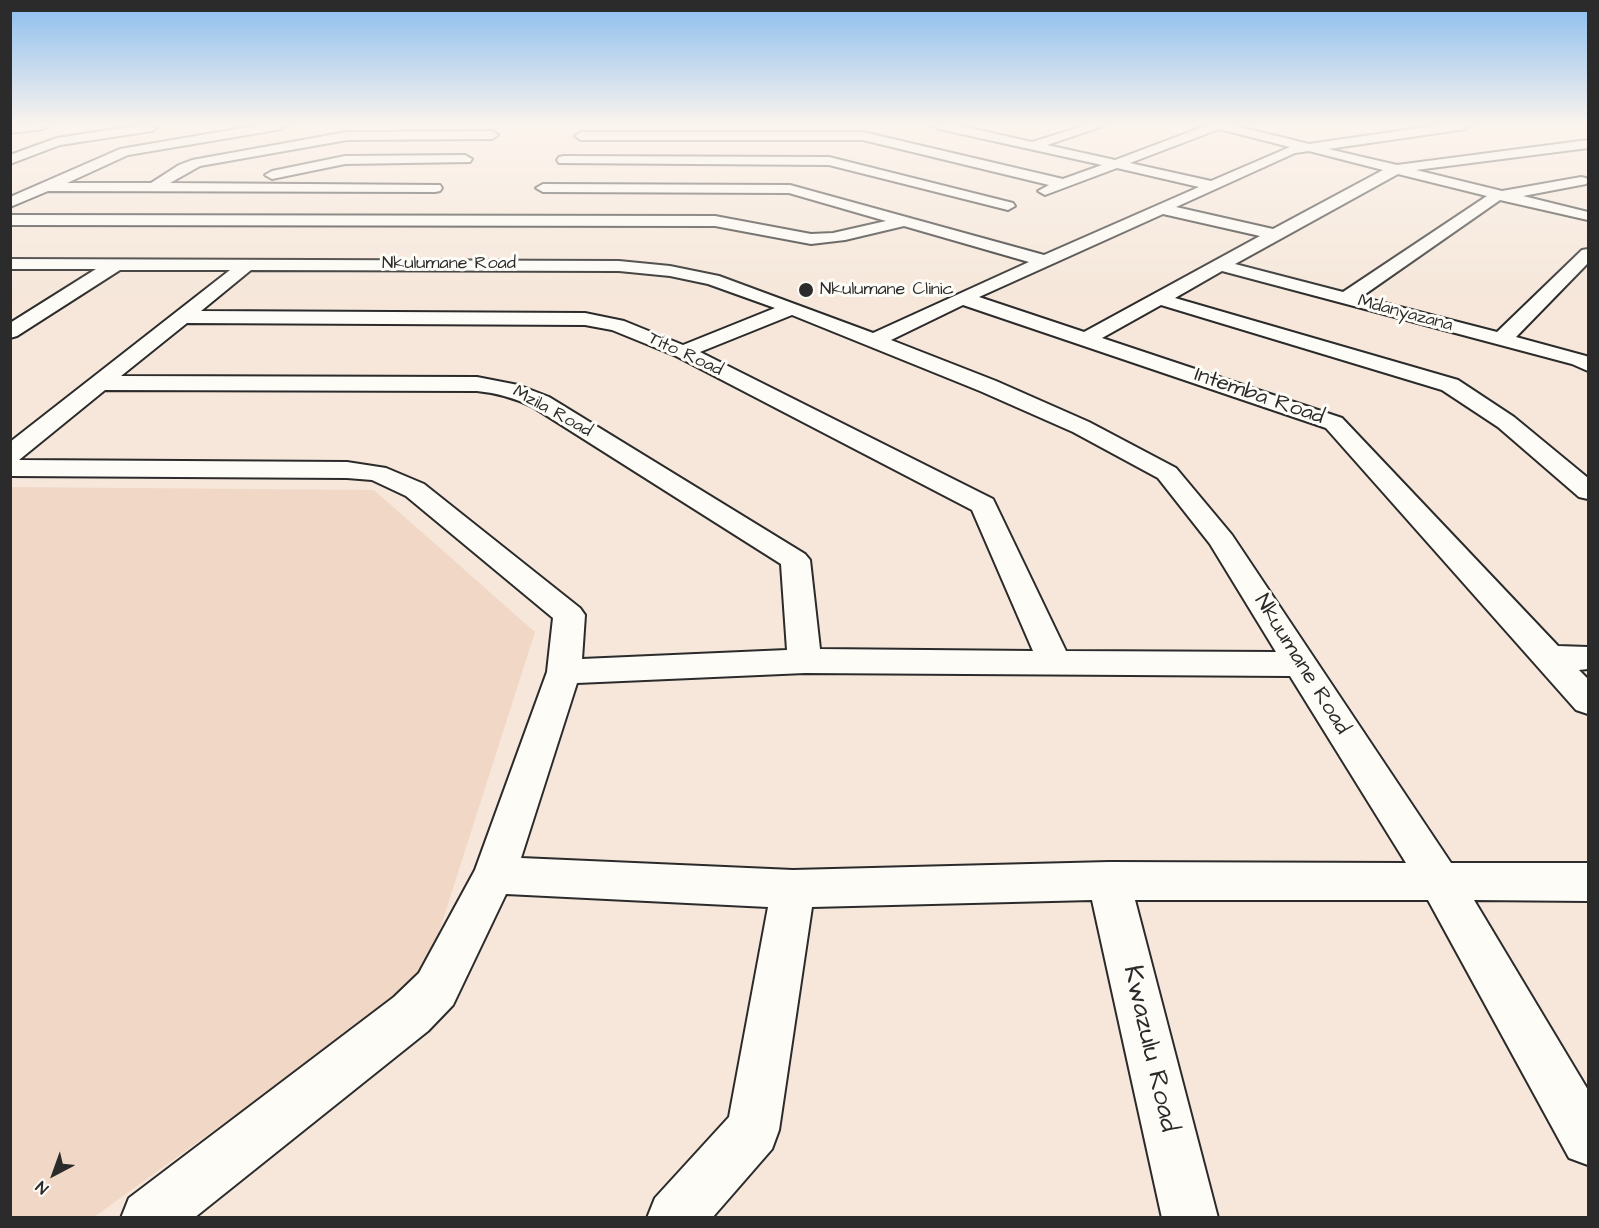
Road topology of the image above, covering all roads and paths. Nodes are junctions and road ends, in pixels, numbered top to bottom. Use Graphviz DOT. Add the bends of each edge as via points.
graph roads {
  1 [pos="55,182"];
  2 [pos="160,182"];
  3 [pos="259,182"];
  4 [pos="400,182"];
  5 [pos="441,182"];
  6 [pos="547,182"];
  7 [pos="920,182"];
  8 [pos="1057,182"];
  9 [pos="1069,182"];
  10 [pos="1195,182"];
  11 [pos="1219,182"];
  12 [pos="1372,182"];
  13 [pos="1448,182"];
  14 [pos="1544,182"];
  15 [pos="1064,184"];
  16 [pos="1211,186"];
  17 [pos="44,187"];
  18 [pos="153,187"];
  19 [pos="250,187"];
  20 [pos="1500,194"];
  21 [pos="1036,195"];
  22 [pos="536,196"];
  23 [pos="10,203"];
  24 [pos="1163,209"];
  25 [pos="987,214"];
  26 [pos="1588,216"];
  27 [pos="10,220"];
  28 [pos="400,220"];
  29 [pos="906,220"];
  30 [pos="515,221"];
  31 [pos="965,223"];
  32 [pos="944,232"];
  33 [pos="1276,235"];
  34 [pos="1588,254"];
  35 [pos="1046,261"];
  36 [pos="10,264"];
  37 [pos="117,264"];
  38 [pos="248,264"];
  39 [pos="485,264"];
  40 [pos="1220,265"];
  41 [pos="962,298"];
  42 [pos="1347,298"];
  43 [pos="1159,299"];
  44 [pos="792,308"];
  45 [pos="10,316"];
  46 [pos="35,316"];
  47 [pos="183,317"];
  48 [pos="10,332"];
  49 [pos="1086,339"];
  50 [pos="875,340"];
  51 [pos="1501,340"];
  52 [pos="683,352"];
  53 [pos="1588,365"];
  54 [pos="101,383"];
  55 [pos="10,455"];
  56 [pos="10,468"];
  57 [pos="1588,491"];
  58 [pos="1548,658"];
  59 [pos="1588,658"];
  60 [pos="805,661"];
  61 [pos="1056,664"];
  62 [pos="1300,664"];
  63 [pos="564,672"];
  64 [pos="1588,701"];
  65 [pos="494,875"];
  66 [pos="1109,881"];
  67 [pos="1588,882"];
  68 [pos="1440,883"];
  69 [pos="793,889"];
  70 [pos="1588,1139"];
  71 [pos="149,1218"];
  72 [pos="675,1218"];
  73 [pos="1190,1218"];
  1 -- 17 [label="street"];
  2 -- 18 [label="street"];
  3 -- 19 [label="street"];
  4 -- 19 [label="street"];
  5 -- 28 [label="street"];
  6 -- 22 [label="street"];
  7 -- 25 [label="street" via="1013,204"];
  8 -- 15 [label="street"];
  9 -- 15 [label="street"];
  10 -- 16 [label="street"];
  11 -- 16 [label="street"];
  12 -- 33 [label="street"];
  13 -- 20 [label="street"];
  14 -- 20 [label="street"];
  15 -- 21 [label="street"];
  16 -- 24 [label="street"];
  17 -- 18 [label="street"];
  17 -- 23 [label="street"];
  18 -- 19 [label="street"];
  20 -- 26 [label="street"];
  20 -- 42 [label="street"];
  22 -- 29 [label="street" via="780,188"];
  22 -- 30 [label="street"];
  24 -- 33 [label="street"];
  24 -- 35 [label="street"];
  27 -- 28 [label="street"];
  28 -- 30 [label="street"];
  29 -- 30 [label="street" via="819,239 729,222"];
  29 -- 32 [label="street"];
  30 -- 39 [label="street"];
  31 -- 32 [label="street"];
  32 -- 35 [label="street"];
  33 -- 40 [label="street"];
  34 -- 51 [label="street"];
  35 -- 41 [label="street"];
  36 -- 37 [label="street, Nkulumane Road"];
  37 -- 38 [label="street, Nkulumane Road"];
  37 -- 46 [label="street"];
  38 -- 39 [label="street, Nkulumane Road"];
  38 -- 47 [label="street"];
  39 -- 44 [label="street, Nkulumane Road" via="619,266 670,271 713,280"];
  40 -- 42 [label="street, Mdanyazana"];
  40 -- 43 [label="street"];
  41 -- 49 [label="street, Intemba Road"];
  41 -- 50 [label="street"];
  42 -- 51 [label="street, Mdanyazana"];
  43 -- 49 [label="street"];
  43 -- 57 [label="street" via="1449,385 1506,422"];
  44 -- 50 [label="street, Nkulumane Road"];
  44 -- 52 [label="street"];
  45 -- 46 [label="street"];
  46 -- 48 [label="street"];
  47 -- 52 [label="street, Tito Road" via="585,319 617,325"];
  47 -- 54 [label="street"];
  49 -- 58 [label="street, Intemba Road" via="1334,423"];
  50 -- 62 [label="street, Nkuumane Road" via="1081,427 1167,473 1222,541"];
  51 -- 53 [label="street, Mdanyazana"];
  52 -- 61 [label="street, Tito Road" via="982,505"];
  54 -- 55 [label="street"];
  54 -- 60 [label="street, Mzila Road" via="477,384 520,392 795,560"];
  56 -- 63 [label="street" via="378,473 415,490 569,615"];
  58 -- 59 [label="street"];
  58 -- 64 [label="street, Intemba Road"];
  60 -- 61 [label="street"];
  60 -- 63 [label="street"];
  61 -- 62 [label="street"];
  62 -- 68 [label="street, Nkuumane Road"];
  63 -- 65 [label="street"];
  65 -- 69 [label="street"];
  65 -- 71 [label="street" via="428,998"];
  66 -- 68 [label="street"];
  66 -- 69 [label="street"];
  66 -- 73 [label="street, Kwazulu Road"];
  67 -- 68 [label="street"];
  68 -- 70 [label="street, Nkuumane Road"];
  69 -- 72 [label="street" via="753,1130"];
}
